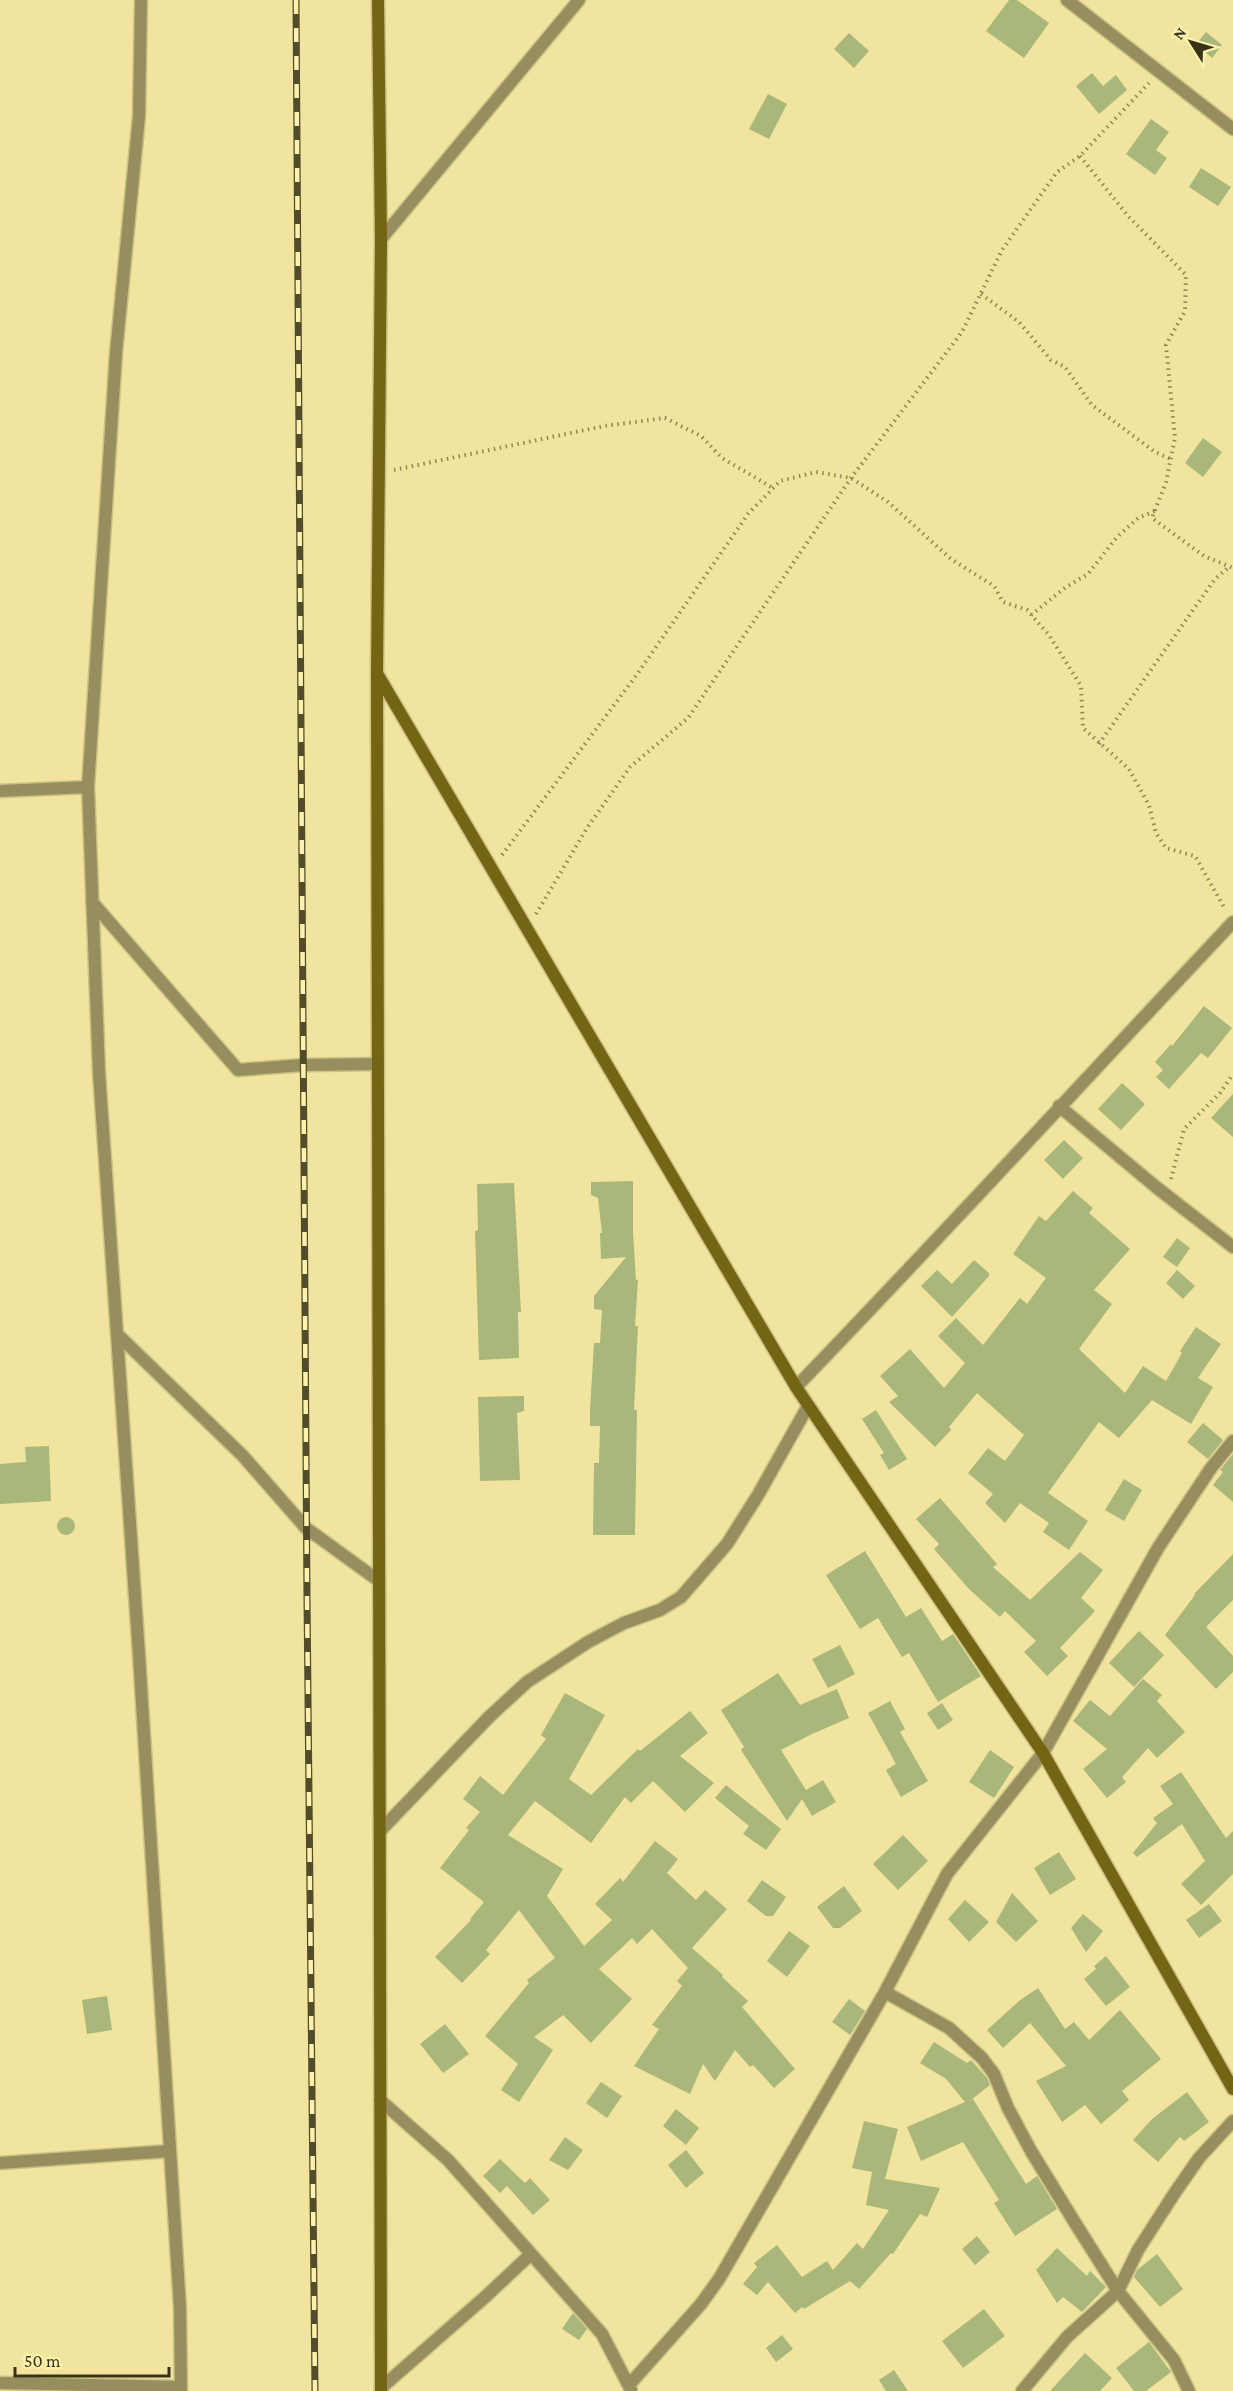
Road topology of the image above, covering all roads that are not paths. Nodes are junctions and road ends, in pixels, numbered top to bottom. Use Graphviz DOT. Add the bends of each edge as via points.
graph roads {
  1 [pos="141,0"];
  2 [pos="378,0"];
  3 [pos="579,0"];
  4 [pos="1066,0"];
  5 [pos="1233,129"];
  6 [pos="381,238"];
  7 [pos="378,674"];
  8 [pos="88,787"];
  9 [pos="0,791"];
  10 [pos="92,902"];
  11 [pos="1233,922"];
  12 [pos="378,1064"];
  13 [pos="1059,1106"];
  14 [pos="1233,1247"];
  15 [pos="117,1334"];
  16 [pos="796,1388"];
  17 [pos="808,1406"];
  18 [pos="1233,1441"];
  19 [pos="379,1581"];
  20 [pos="1043,1753"];
  21 [pos="381,1830"];
  22 [pos="885,1992"];
  23 [pos="1233,2089"];
  24 [pos="380,2100"];
  25 [pos="1233,2121"];
  26 [pos="170,2151"];
  27 [pos="0,2163"];
  28 [pos="531,2254"];
  29 [pos="1118,2291"];
  30 [pos="0,2383"];
  31 [pos="630,2388"];
  32 [pos="181,2389"];
  33 [pos="381,2390"];
  34 [pos="1022,2391"];
  35 [pos="1189,2391"];
  1 -- 8 [label="street" via="140,116 116,353"];
  2 -- 6 [label="street"];
  3 -- 6 [label="street"];
  4 -- 5 [label="street"];
  6 -- 7 [label="street"];
  7 -- 12 [label="street"];
  7 -- 16 [label="street"];
  8 -- 9 [label="street"];
  8 -- 10 [label="street"];
  10 -- 12 [label="street" via="238,1070"];
  10 -- 15 [label="street"];
  11 -- 13 [label="street"];
  12 -- 19 [label="street"];
  13 -- 14 [label="street"];
  13 -- 16 [label="street" via="939,1240"];
  15 -- 19 [label="street" via="243,1456 306,1528"];
  15 -- 26 [label="street"];
  16 -- 17 [label="street"];
  17 -- 20 [label="street"];
  17 -- 21 [label="street" via="728,1544 681,1596 660,1610 588,1642 527,1682"];
  18 -- 20 [label="street" via="1158,1548"];
  19 -- 21 [label="street"];
  20 -- 22 [label="street" via="947,1874"];
  20 -- 23 [label="street"];
  21 -- 24 [label="street"];
  22 -- 29 [label="street" via="949,2028 987,2066 1031,2151"];
  22 -- 31 [label="street" via="719,2279"];
  24 -- 28 [label="street" via="448,2160"];
  24 -- 33 [label="street"];
  25 -- 29 [label="street" via="1199,2158 1174,2194 1138,2250"];
  26 -- 27 [label="street"];
  26 -- 32 [label="street"];
  28 -- 31 [label="street" via="602,2334"];
  28 -- 33 [label="street"];
  29 -- 34 [label="street" via="1067,2337"];
  29 -- 35 [label="street" via="1174,2360"];
  30 -- 32 [label="street"];
}
